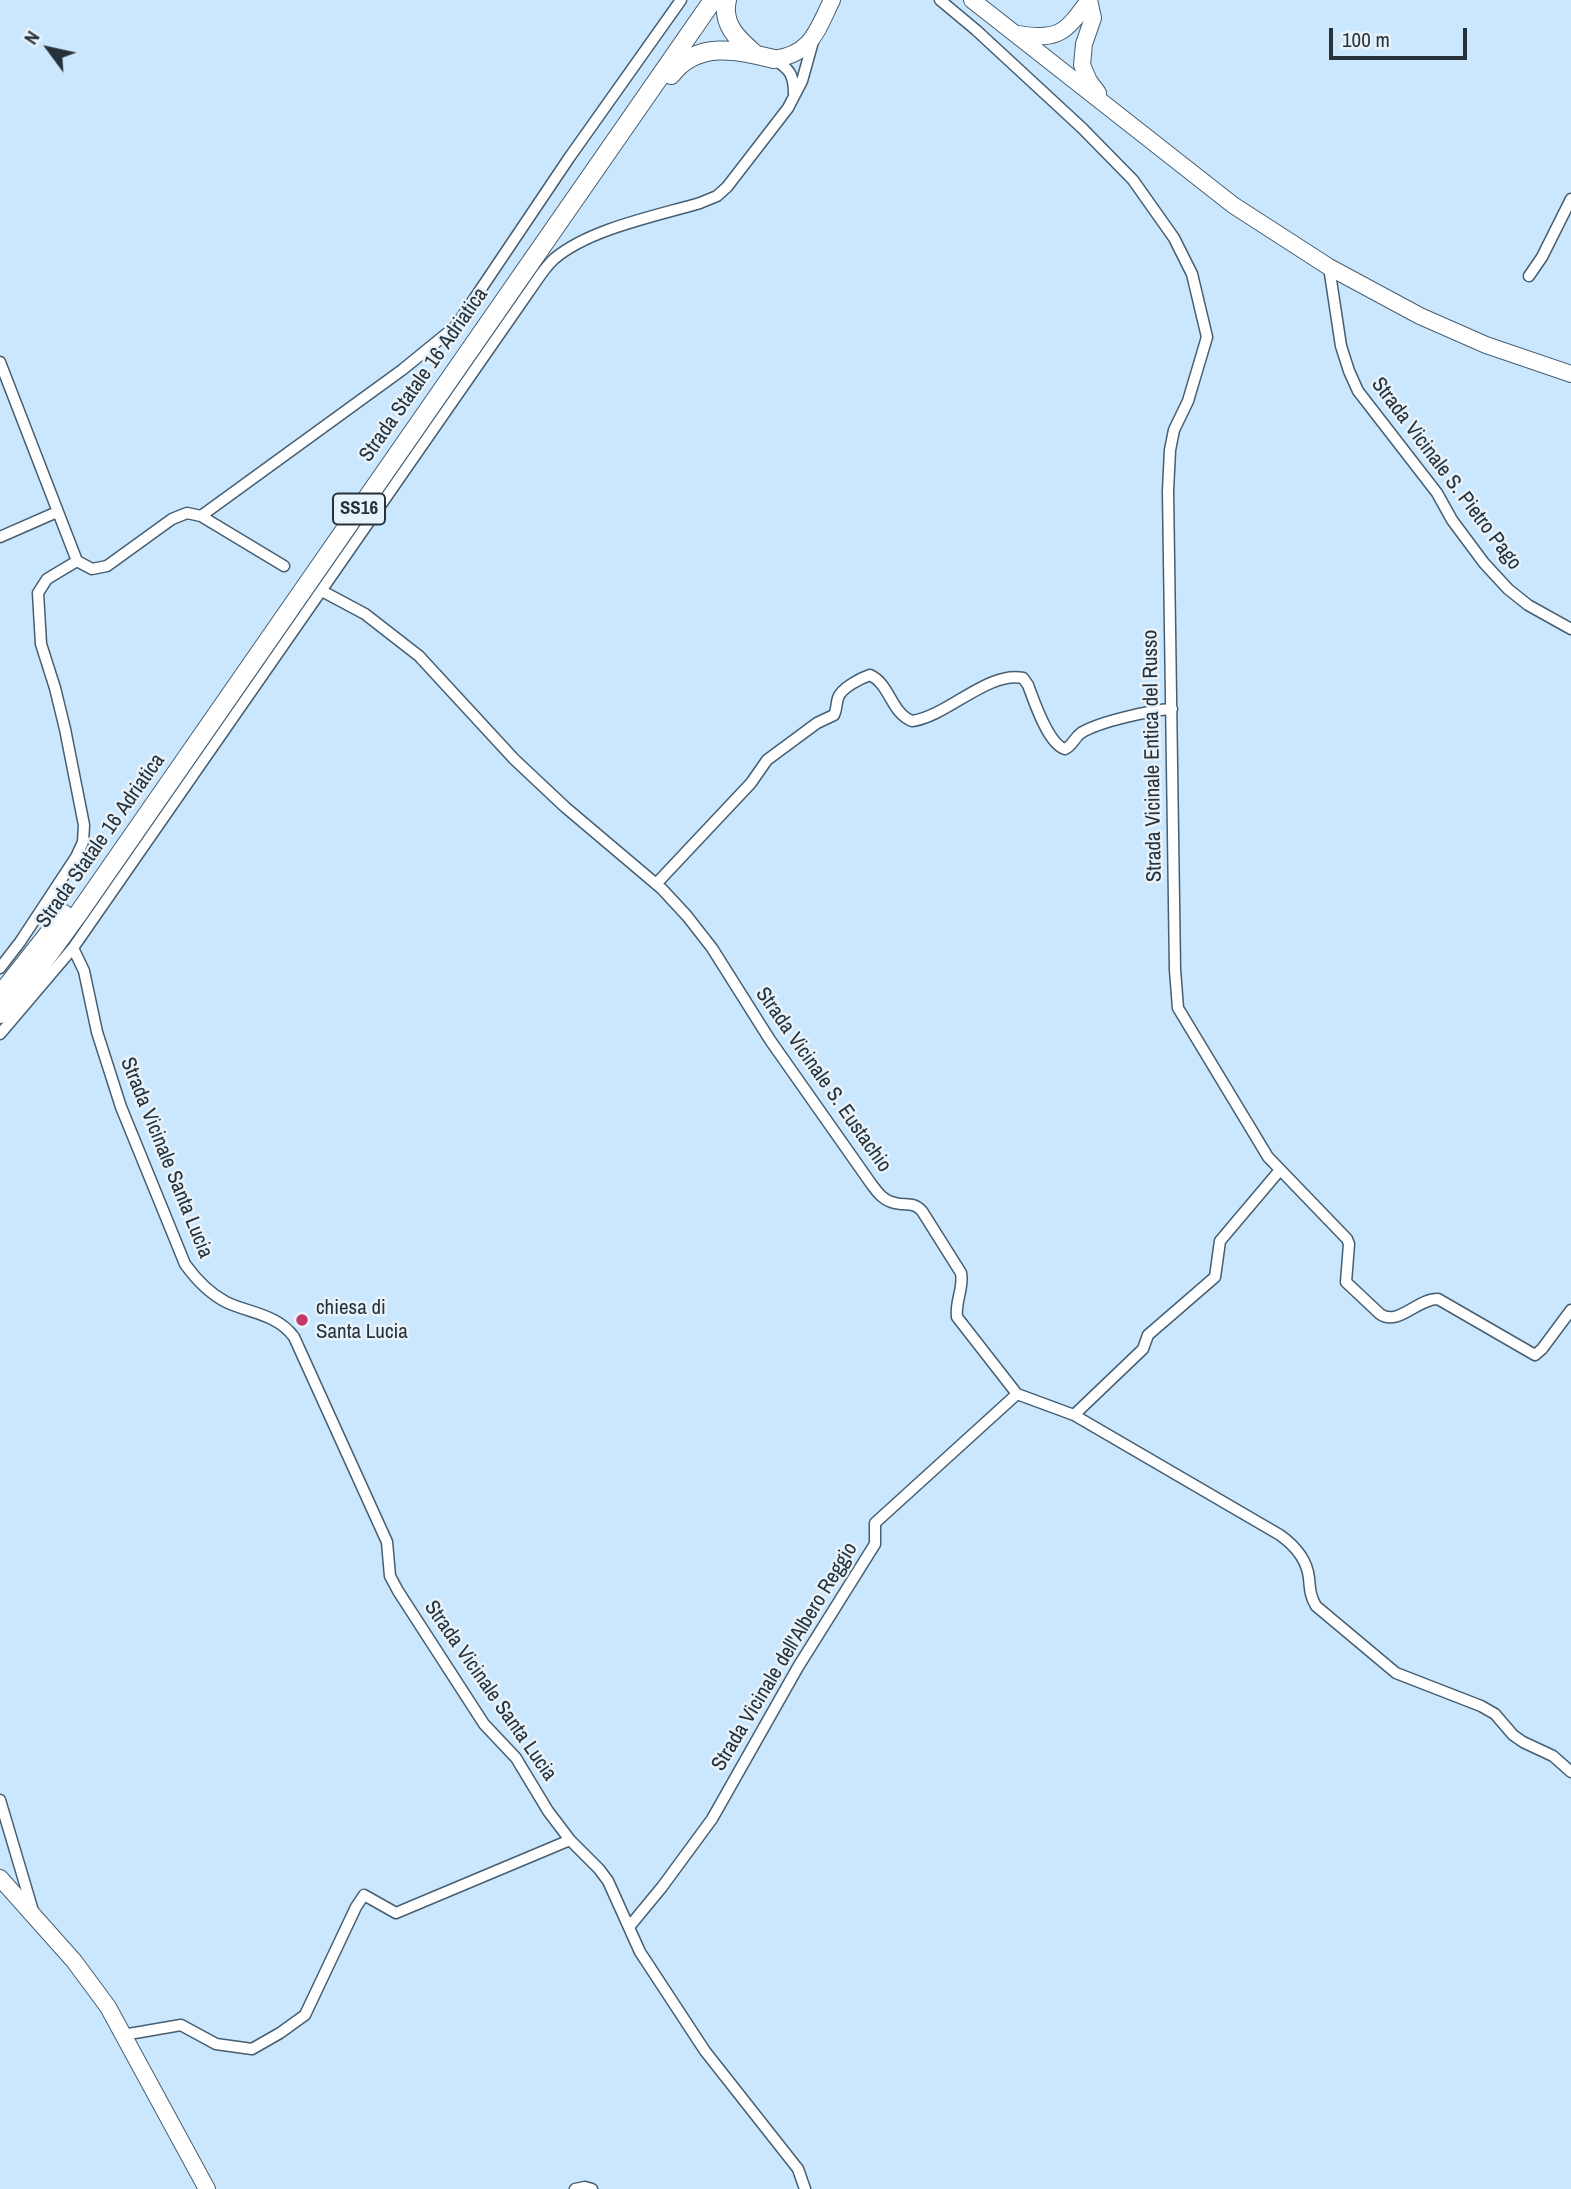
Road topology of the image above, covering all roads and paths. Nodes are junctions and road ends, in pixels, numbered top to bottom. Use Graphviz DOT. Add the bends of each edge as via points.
graph roads {
  1 [pos="681,0"];
  2 [pos="699,0"];
  3 [pos="713,0"];
  4 [pos="727,0"];
  5 [pos="831,0"];
  6 [pos="940,0"];
  7 [pos="972,0"];
  8 [pos="1089,0"];
  9 [pos="816,32"];
  10 [pos="1015,34"];
  11 [pos="1058,34"];
  12 [pos="1084,44"];
  13 [pos="755,54"];
  14 [pos="774,59"];
  15 [pos="1052,63"];
  16 [pos="794,94"];
  17 [pos="1110,109"];
  18 [pos="608,150"];
  19 [pos="1571,199"];
  20 [pos="1329,267"];
  21 [pos="1529,276"];
  22 [pos="0,362"];
  23 [pos="1571,374"];
  24 [pos="57,512"];
  25 [pos="201,516"];
  26 [pos="0,537"];
  27 [pos="77,561"];
  28 [pos="284,566"];
  29 [pos="322,591"];
  30 [pos="1571,629"];
  31 [pos="1172,709"];
  32 [pos="656,884"];
  33 [pos="73,948"];
  34 [pos="0,968"];
  35 [pos="0,995"];
  36 [pos="0,1014"];
  37 [pos="0,1034"];
  38 [pos="1280,1170"];
  39 [pos="1571,1310"];
  40 [pos="1017,1394"];
  41 [pos="1074,1415"];
  42 [pos="1571,1772"];
  43 [pos="0,1800"];
  44 [pos="570,1840"];
  45 [pos="0,1878"];
  46 [pos="34,1914"];
  47 [pos="629,1927"];
  48 [pos="123,2035"];
  49 [pos="207,2189"];
  50 [pos="575,2189"];
  51 [pos="592,2189"];
  52 [pos="805,2189"];
  1 -- 25 [label="street" via="456,326"];
  2 -- 35 [label="highway, Strada Statale 16 Adriatica / SS16" via="65,912"];
  3 -- 18 [label="highway, Strada Statale 16 Adriatica / SS16"];
  4 -- 13 [label="highway" via="730,29"];
  5 -- 9 [label="main road"];
  6 -- 31 [label="street, Strada Vicinale Entica del Russo" via="1133,180 1174,238 1192,274 1207,337 1170,450"];
  7 -- 10 [label="main road"];
  8 -- 11 [label="main road"];
  8 -- 12 [label="main road" via="1093,18"];
  9 -- 14 [label="main road" via="804,49"];
  9 -- 16 [label="street"];
  10 -- 11 [label="main road"];
  10 -- 15 [label="main road"];
  11 -- 15 [label="main road"];
  12 -- 15 [label="main road" via="1068,58"];
  12 -- 17 [label="main road" via="1082,65"];
  13 -- 14 [label="highway"];
  13 -- 18 [label="highway" via="717,49 690,57 676,69 640,120"];
  14 -- 16 [label="street" via="791,71"];
  15 -- 17 [label="main road"];
  16 -- 29 [label="street" via="775,126 717,196 591,236 552,260"];
  17 -- 20 [label="main road" via="1233,205"];
  18 -- 36 [label="highway, Strada Statale 16 Adriatica / SS16" via="76,917"];
  19 -- 21 [label="street"];
  20 -- 23 [label="main road" via="1420,316"];
  20 -- 30 [label="street, Strada Vicinale S. Pietro Pago" via="1341,346 1359,391 1484,563 1528,605"];
  22 -- 24 [label="street"];
  24 -- 26 [label="street"];
  24 -- 27 [label="street"];
  25 -- 27 [label="street" via="187,513 172,519 107,566 92,569"];
  25 -- 28 [label="street"];
  27 -- 34 [label="street" via="47,579 38,593 41,644 65,729 84,825 83,842"];
  29 -- 32 [label="street, Strada Vicinale S. Eustachio" via="365,614 419,656 514,759"];
  29 -- 33 [label="street"];
  31 -- 32 [label="street" via="1099,726 1080,734 1065,749 1048,732 1023,678 999,680 912,721 900,714 870,675 841,691 835,715 767,760"];
  31 -- 38 [label="street, Strada Vicinale Entica del Russo" via="1178,1008"];
  32 -- 40 [label="street, Strada Vicinale S. Eustachio" via="712,948 769,1040 872,1185 892,1203 912,1204 922,1211 961,1273 957,1317"];
  33 -- 37 [label="street"];
  33 -- 44 [label="street, Strada Vicinale Santa Lucia" via="84,971 113,1082 185,1264 226,1302 268,1317 294,1337 387,1542 390,1576 398,1591 484,1724 516,1758"];
  38 -- 39 [label="street, Strada Vicinale Entica del Russo" via="1347,1239 1346,1282 1385,1318 1438,1299 1535,1355"];
  38 -- 41 [label="street" via="1220,1241 1215,1277 1148,1335 1143,1349"];
  40 -- 41 [label="street"];
  40 -- 47 [label="street, Strada Vicinale dell'Albero Reggio" via="875,1523 875,1544 798,1667 712,1819"];
  41 -- 42 [label="street" via="1293,1544 1307,1567 1316,1606 1385,1665 1495,1714 1513,1735 1553,1756"];
  43 -- 46 [label="street"];
  44 -- 47 [label="street, Strada Vicinale Santa Lucia" via="604,1875"];
  44 -- 48 [label="street" via="396,1913 364,1895 305,2015 252,2049 216,2044 181,2025"];
  45 -- 46 [label="main road"];
  46 -- 48 [label="main road" via="95,1989"];
  47 -- 52 [label="street, Strada Vicinale Santa Lucia" via="640,1952 705,2051 798,2169"];
  48 -- 49 [label="main road"];
  50 -- 51 [label="street"];
}
